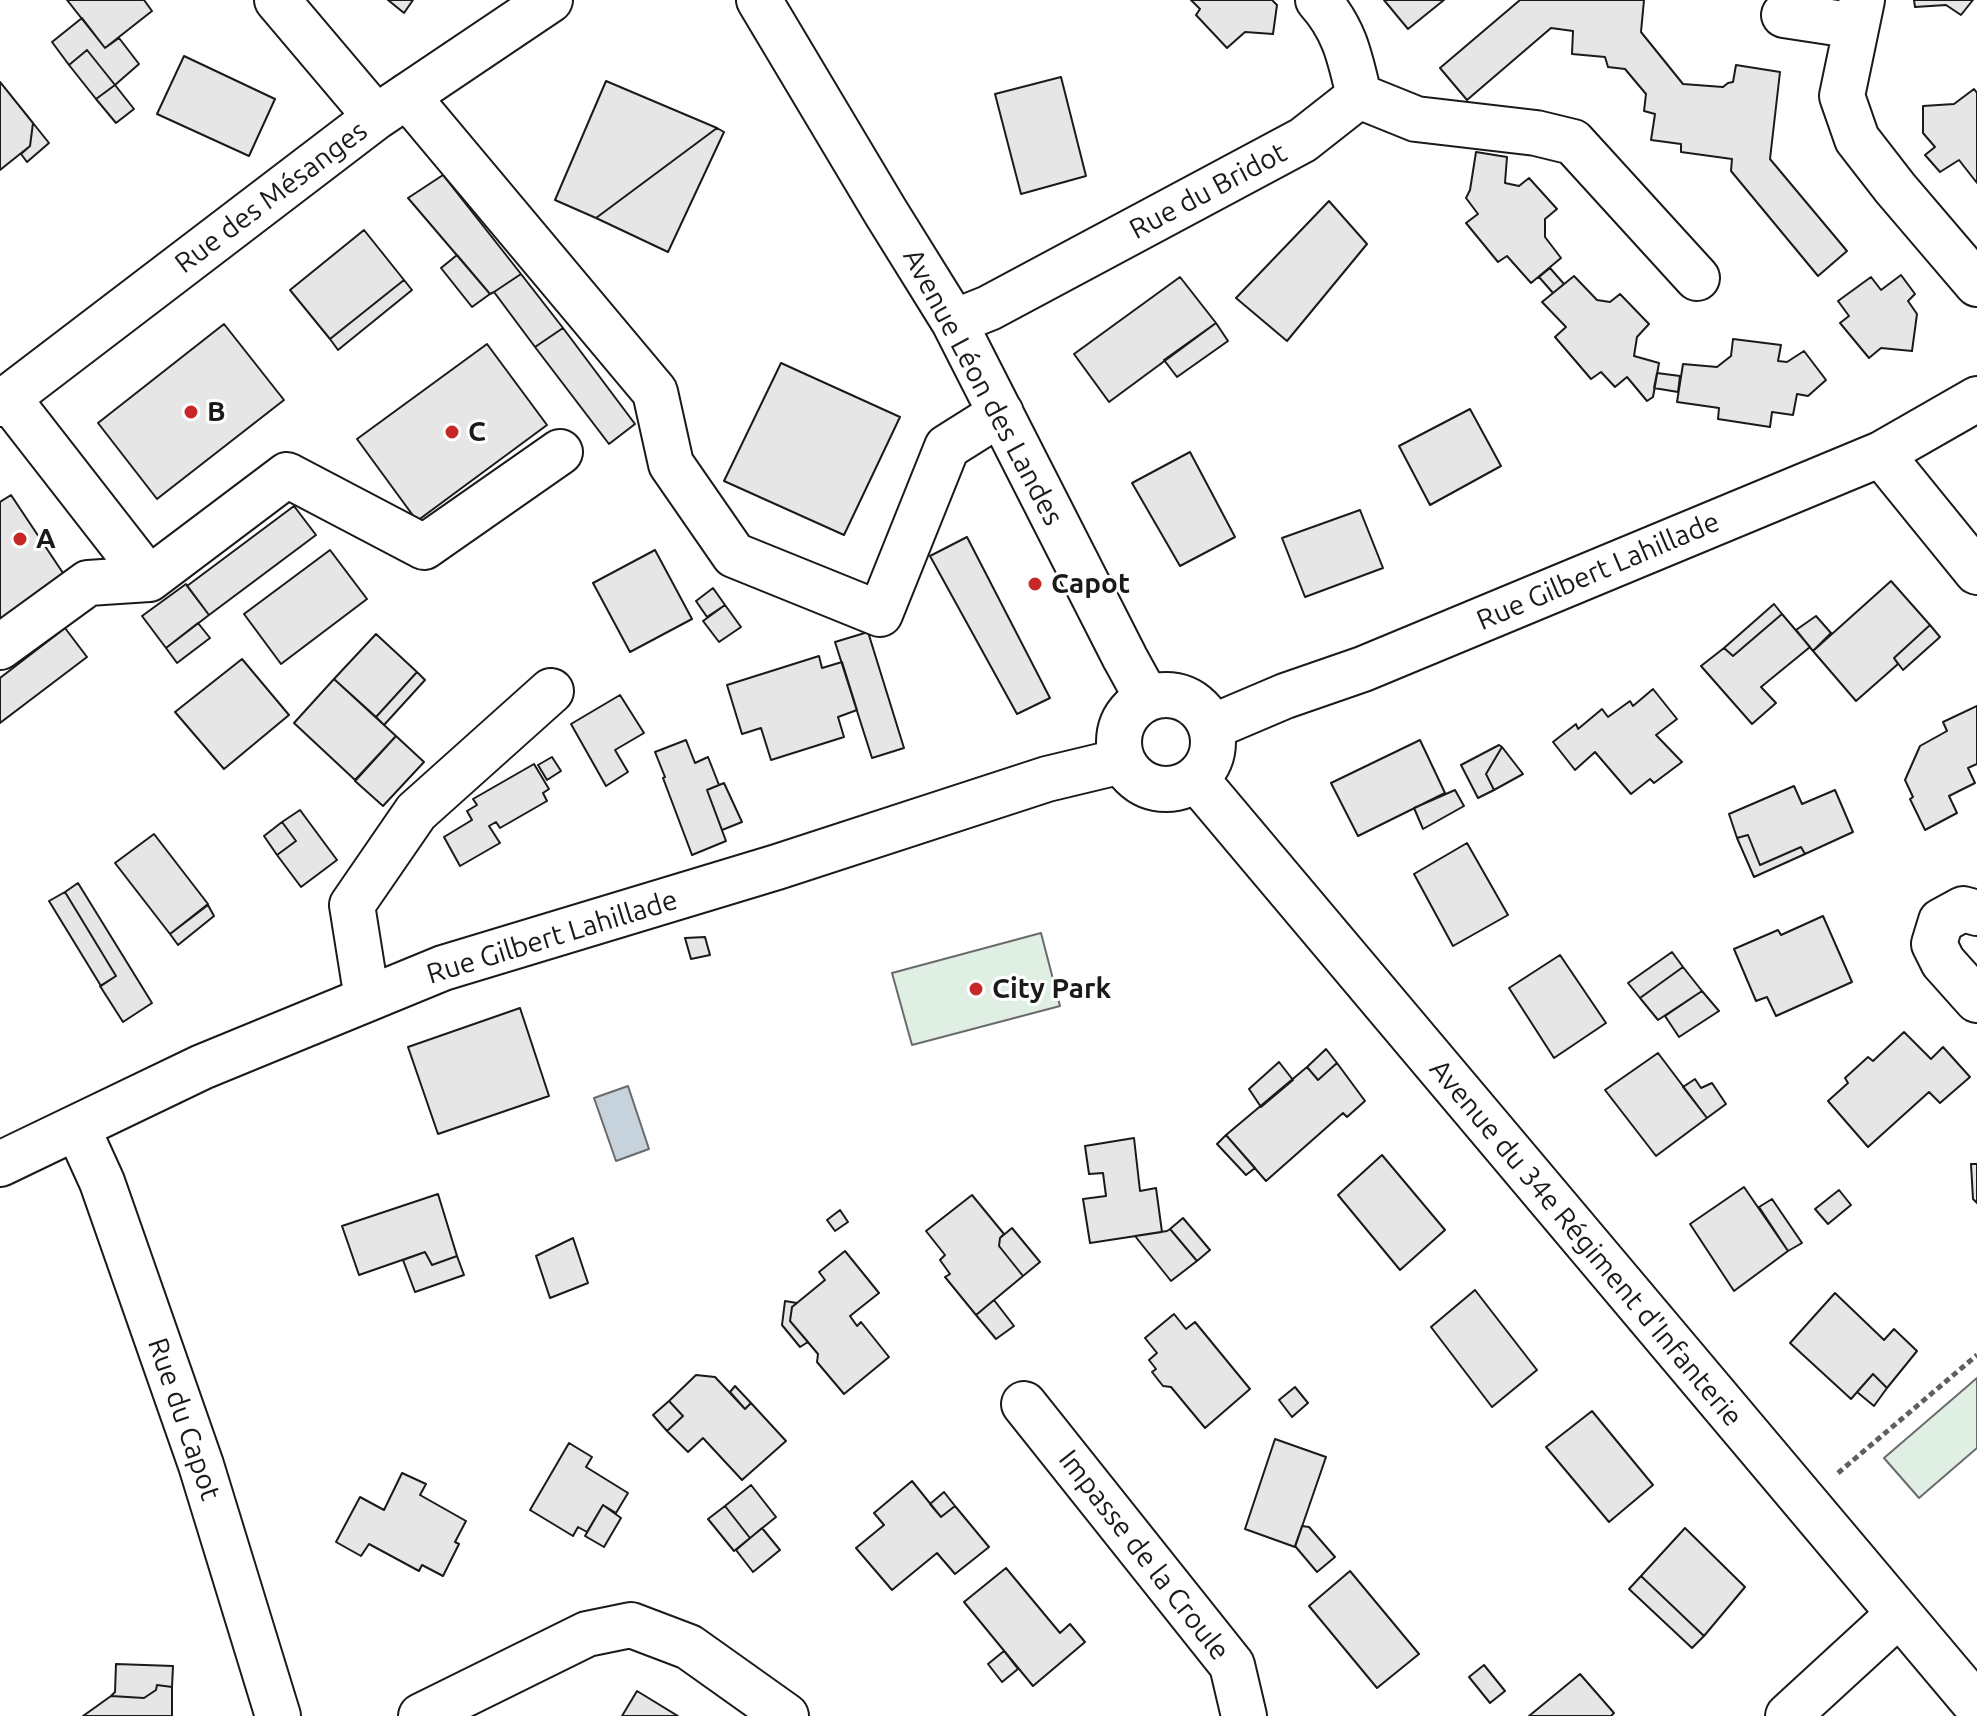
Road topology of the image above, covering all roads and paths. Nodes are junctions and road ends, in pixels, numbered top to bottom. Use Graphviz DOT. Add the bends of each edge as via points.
graph roads {
  1 [pos="277,0"];
  2 [pos="550,0"];
  3 [pos="759,0"];
  4 [pos="1318,0"];
  5 [pos="1859,13"];
  6 [pos="1784,15"];
  7 [pos="1359,96"];
  8 [pos="392,106"];
  9 [pos="1697,278"];
  10 [pos="1977,284"];
  11 [pos="954,322"];
  12 [pos="1977,399"];
  13 [pos="4,401"];
  14 [pos="1001,413"];
  15 [pos="560,452"];
  16 [pos="1881,454"];
  17 [pos="1977,572"];
  18 [pos="149,579"];
  19 [pos="0,647"];
  20 [pos="551,691"];
  21 [pos="1147,698"];
  22 [pos="1212,727"];
  23 [pos="1122,761"];
  24 [pos="1196,779"];
  25 [pos="1977,913"];
  26 [pos="367,999"];
  27 [pos="1977,1000"];
  28 [pos="77,1127"];
  29 [pos="0,1164"];
  30 [pos="1977,1355"];
  31 [pos="1024,1404"];
  32 [pos="1804,1502"];
  33 [pos="1899,1614"];
  34 [pos="1977,1706"];
  35 [pos="278,1716"];
  36 [pos="421,1716"];
  37 [pos="786,1716"];
  38 [pos="1244,1716"];
  39 [pos="1788,1716"];
  1 -- 8 [label="street"];
  2 -- 8 [label="street, Rue des Mésanges"];
  3 -- 11 [label="street, Avenue Léon des Landes"];
  4 -- 7 [label="street" via="1346,43"];
  5 -- 6 [label="street"];
  5 -- 10 [label="street" via="1842,96 1857,139"];
  7 -- 9 [label="street" via="1416,119 1573,142"];
  7 -- 11 [label="street, Rue du Bridot" via="1303,140"];
  8 -- 13 [label="street, Rue des Mésanges"];
  8 -- 14 [label="street" via="655,392 671,464 734,555 880,614 947,447"];
  11 -- 14 [label="street, Avenue Léon des Landes"];
  12 -- 16 [label="street, Rue Gilbert Lahillade"];
  13 -- 18 [label="street"];
  14 -- 21 [label="street, Avenue Léon des Landes"];
  15 -- 18 [label="street" via="424,547 287,475"];
  16 -- 17 [label="street"];
  16 -- 22 [label="street, Rue Gilbert Lahillade"];
  18 -- 19 [label="street" via="88,583"];
  20 -- 26 [label="street" via="416,812 352,905"];
  21 -- 22 [label="street" via="1186,698"];
  21 -- 23 [label="street" via="1125,718 1120,731"];
  22 -- 24 [label="street" via="1214,746"];
  23 -- 24 [label="street" via="1130,774 1155,788 1169,790"];
  23 -- 26 [label="street, Rue Gilbert Lahillade" via="1047,779 443,968"];
  24 -- 32 [label="street, Avenue du 34e Régiment d'Infanterie"];
  25 -- 27 [label="street" via="1963,909 1941,921 1934,944"];
  26 -- 28 [label="street, Rue Gilbert Lahillade" via="202,1067"];
  28 -- 29 [label="street, Rue Gilbert Lahillade"];
  28 -- 35 [label="street, Rue du Capot" via="102,1182 201,1465"];
  30 -- 32 [label="path"];
  31 -- 38 [label="street, Impasse de la Croule" via="1232,1665"];
  32 -- 33 [label="street, Avenue du 34e Régiment d'Infanterie"];
  33 -- 34 [label="street, Avenue du 34e Régiment d'Infanterie"];
  33 -- 39 [label="street"];
  36 -- 37 [label="street" via="587,1634 631,1625 689,1647"];
}
